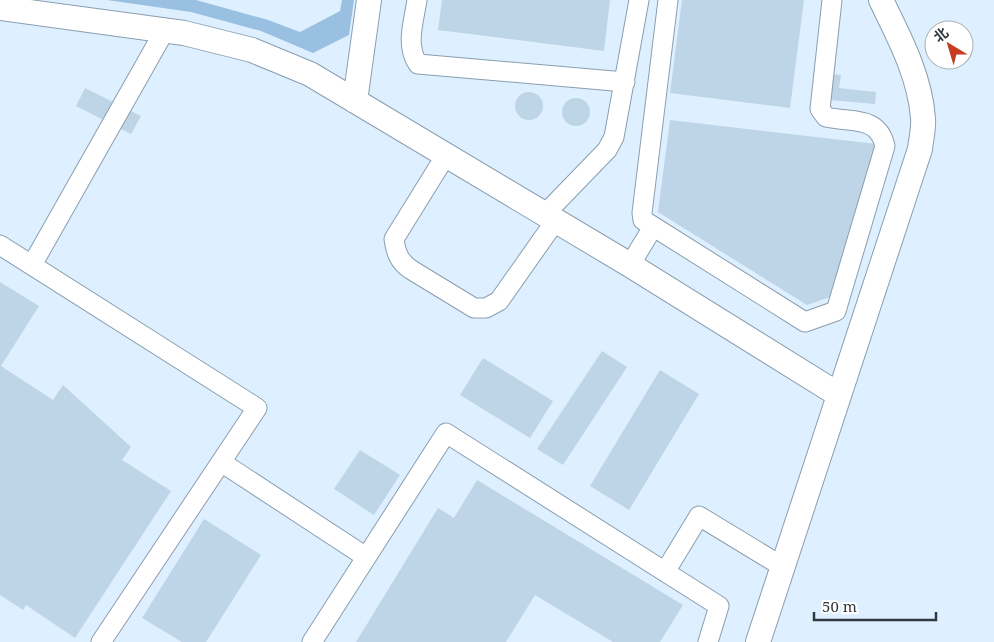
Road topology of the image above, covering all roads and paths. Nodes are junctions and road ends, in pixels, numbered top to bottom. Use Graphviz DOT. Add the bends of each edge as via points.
graph roads {
  1 [pos="369,0"];
  2 [pos="416,0"];
  3 [pos="639,0"];
  4 [pos="668,0"];
  5 [pos="832,0"];
  6 [pos="881,0"];
  7 [pos="0,8"];
  8 [pos="165,30"];
  9 [pos="625,82"];
  10 [pos="355,101"];
  11 [pos="446,155"];
  12 [pos="550,217"];
  13 [pos="653,227"];
  14 [pos="0,245"];
  15 [pos="32,265"];
  16 [pos="630,265"];
  17 [pos="839,395"];
  18 [pos="221,462"];
  19 [pos="366,556"];
  20 [pos="783,567"];
  21 [pos="665,572"];
  22 [pos="101,642"];
  23 [pos="312,642"];
  24 [pos="708,642"];
  25 [pos="758,642"];
  1 -- 10 [label="main road"];
  2 -- 9 [label="lane" via="410,45 418,64"];
  3 -- 9 [label="lane"];
  4 -- 13 [label="lane" via="642,213 643,220"];
  5 -- 13 [label="lane" via="820,109 826,117 874,126 885,146 836,311 805,322"];
  6 -- 17 [label="main road" via="919,90 923,119 920,149"];
  7 -- 8 [label="main road"];
  8 -- 10 [label="main road" via="252,50 310,74"];
  8 -- 15 [label="lane"];
  9 -- 12 [label="lane" via="617,125 607,150"];
  10 -- 11 [label="main road"];
  11 -- 12 [label="main road"];
  11 -- 12 [label="lane" via="394,239 396,251 401,263 474,308 486,308 499,301"];
  12 -- 16 [label="main road"];
  13 -- 16 [label="lane"];
  14 -- 15 [label="lane"];
  15 -- 18 [label="lane" via="257,408"];
  16 -- 17 [label="main road"];
  17 -- 20 [label="main road"];
  18 -- 19 [label="lane"];
  18 -- 22 [label="lane"];
  19 -- 21 [label="lane" via="446,433"];
  19 -- 23 [label="lane"];
  20 -- 21 [label="lane" via="699,516"];
  20 -- 25 [label="main road"];
  21 -- 24 [label="lane" via="719,606"];
}
